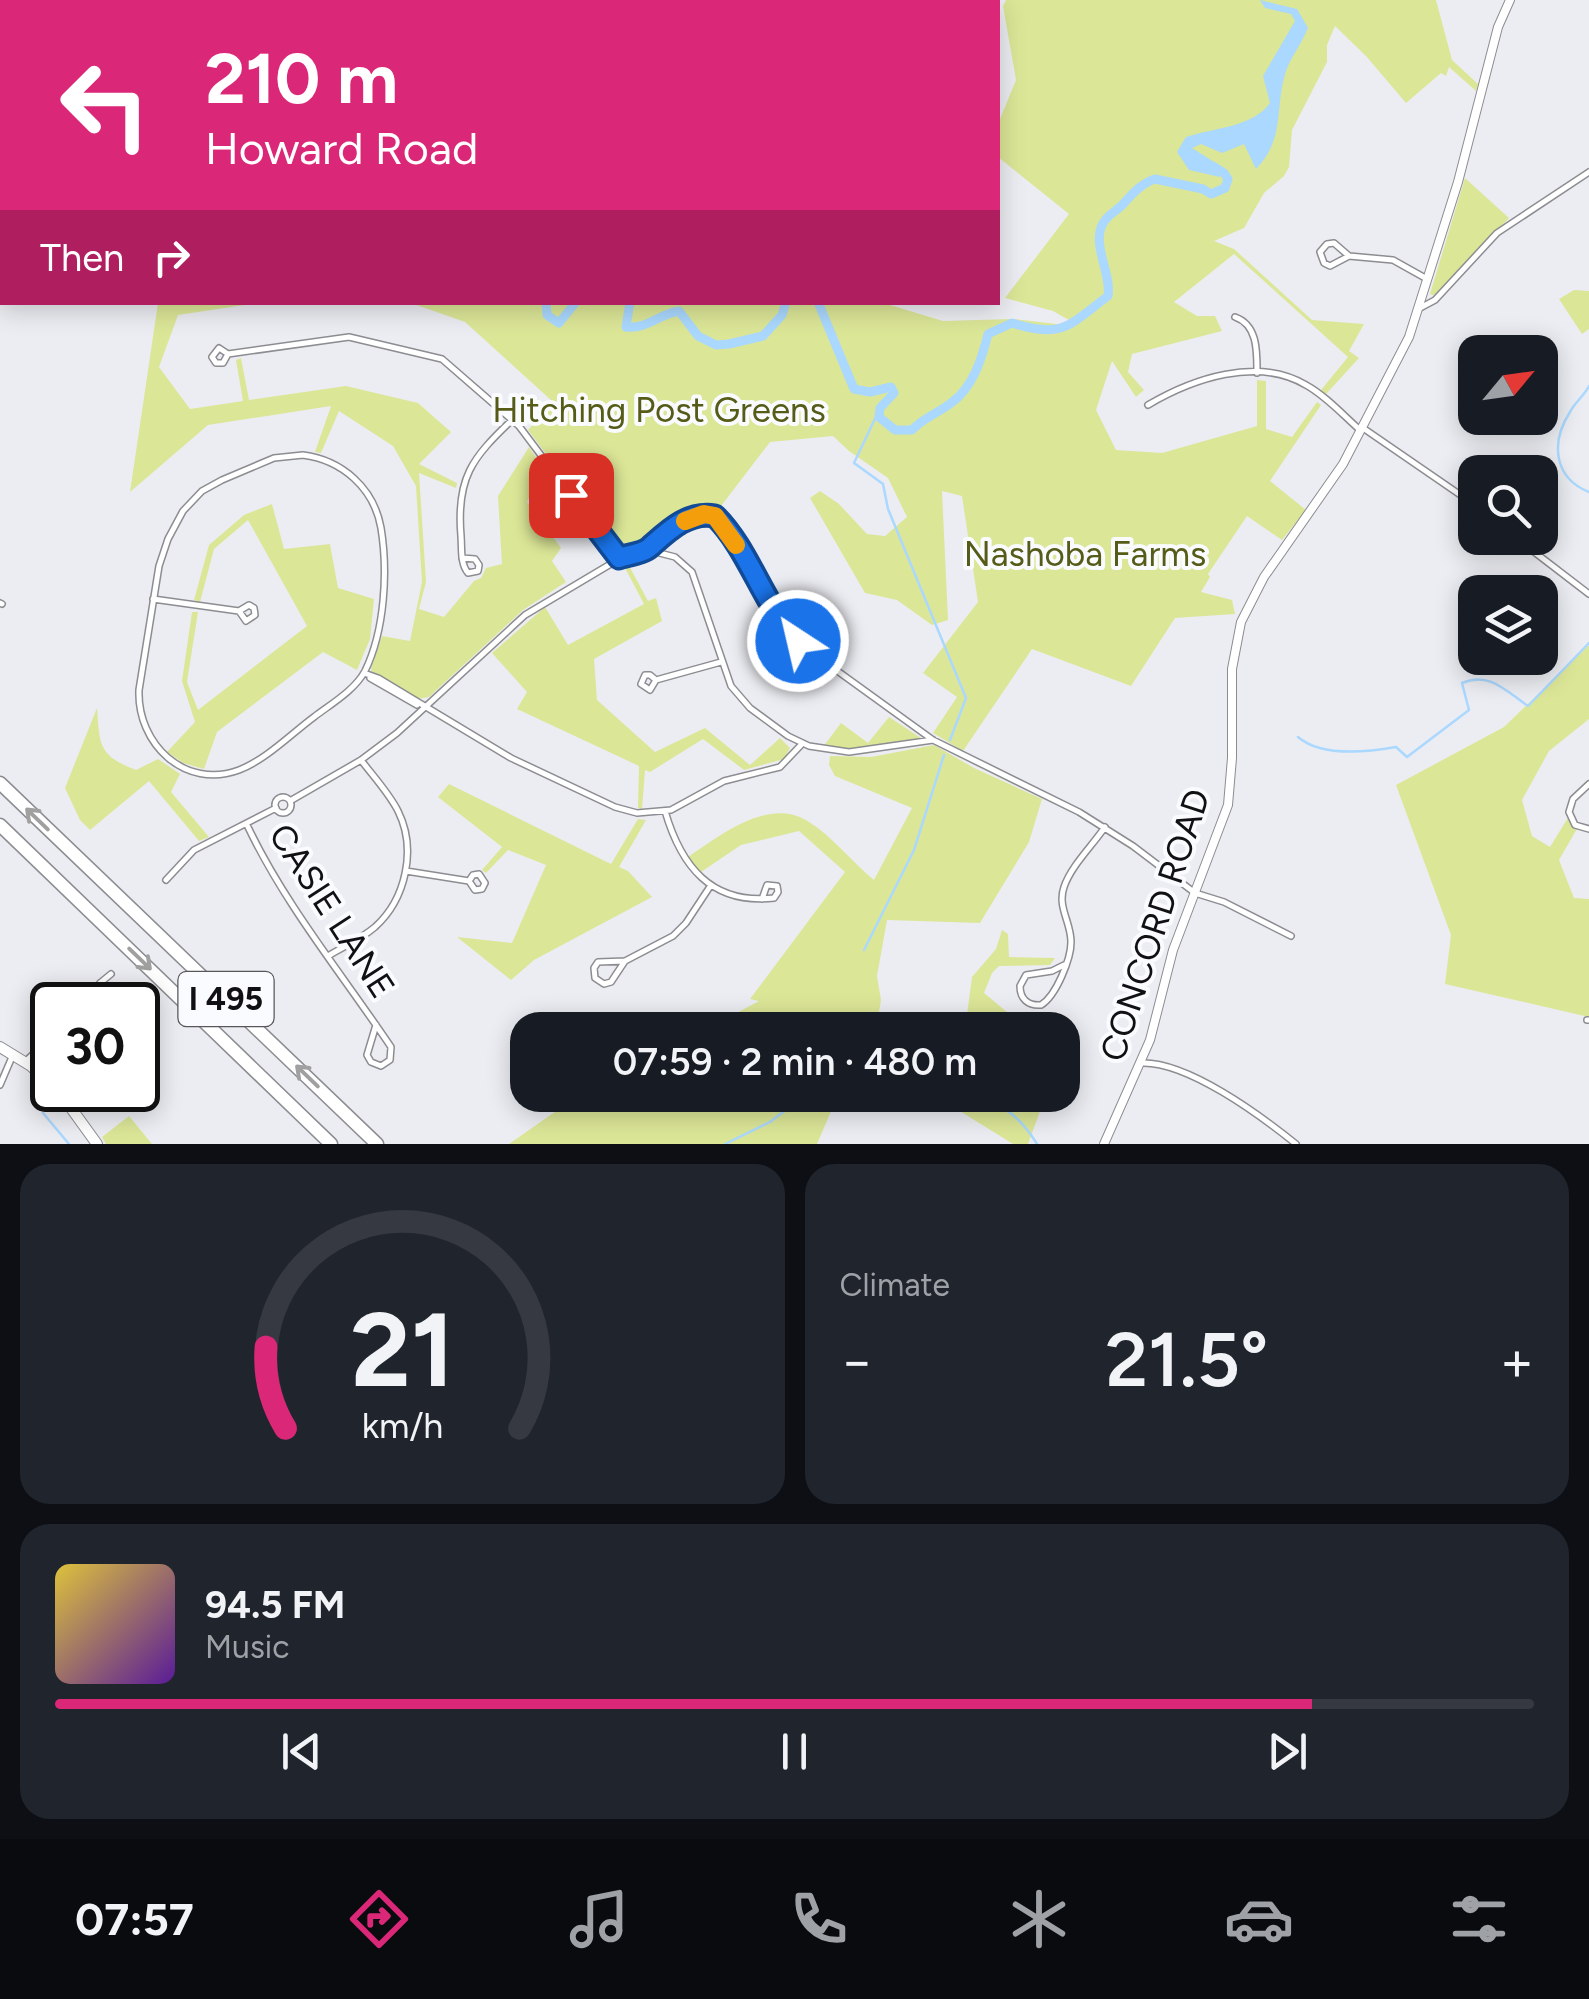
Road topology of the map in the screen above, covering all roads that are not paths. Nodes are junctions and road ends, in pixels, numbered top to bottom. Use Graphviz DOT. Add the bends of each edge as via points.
graph roads {
  1 [pos="1510,0"];
  2 [pos="1589,172"];
  3 [pos="1349,256"];
  4 [pos="1429,280"];
  5 [pos="1420,308"];
  6 [pos="1235,317"];
  7 [pos="228,354"];
  8 [pos="1257,373"];
  9 [pos="1148,405"];
  10 [pos="512,420"];
  11 [pos="1362,430"];
  12 [pos="1458,494"];
  13 [pos="648,550"];
  14 [pos="1538,555"];
  15 [pos="462,558"];
  16 [pos="619,558"];
  17 [pos="1589,594"];
  18 [pos="153,599"];
  19 [pos="239,612"];
  20 [pos="721,662"];
  21 [pos="364,673"];
  22 [pos="656,680"];
  23 [pos="426,708"];
  24 [pos="933,740"];
  25 [pos="802,744"];
  26 [pos="361,760"];
  27 [pos="0,783"];
  28 [pos="1589,784"];
  29 [pos="290,801"];
  30 [pos="276,808"];
  31 [pos="665,811"];
  32 [pos="0,825"];
  33 [pos="247,825"];
  34 [pos="1104,828"];
  35 [pos="1589,829"];
  36 [pos="406,871"];
  37 [pos="166,880"];
  38 [pos="469,880"];
  39 [pos="711,884"];
  40 [pos="1195,892"];
  41 [pos="762,899"];
  42 [pos="1291,936"];
  43 [pos="328,956"];
  44 [pos="625,961"];
  45 [pos="1064,965"];
  46 [pos="112,974"];
  47 [pos="101,982"];
  48 [pos="376,1025"];
  49 [pos="1150,1040"];
  50 [pos="0,1048"];
  51 [pos="13,1054"];
  52 [pos="30,1057"];
  53 [pos="25,1062"];
  54 [pos="1141,1062"];
  55 [pos="1160,1062"];
  56 [pos="30,1066"];
  57 [pos="0,1085"];
  58 [pos="74,1112"];
  59 [pos="97,1144"];
  60 [pos="331,1144"];
  61 [pos="377,1144"];
  62 [pos="1104,1144"];
  63 [pos="1296,1144"];
  1 -- 4 [label="main road, CONCORD ROAD"];
  2 -- 5 [label="street" via="1497,233 1436,300"];
  3 -- 3 [label="street" via="1330,266 1320,256 1330,243"];
  3 -- 4 [label="street" via="1393,260"];
  4 -- 5 [label="main road, CONCORD ROAD"];
  5 -- 11 [label="main road, CONCORD ROAD"];
  6 -- 8 [label="street" via="1253,334"];
  7 -- 10 [label="street" via="337,337 426,353 449,363"];
  8 -- 9 [label="street" via="1206,378"];
  8 -- 11 [label="street" via="1309,386"];
  10 -- 15 [label="street" via="482,448 466,476 459,506"];
  10 -- 16 [label="street"];
  11 -- 12 [label="street"];
  11 -- 40 [label="main road, CONCORD ROAD" via="1241,622 1232,669 1228,806"];
  13 -- 16 [label="street"];
  13 -- 20 [label="street" via="675,557 692,572"];
  13 -- 24 [label="street" via="683,522 715,516 798,641"];
  14 -- 17 [label="street"];
  16 -- 23 [label="street" via="525,614"];
  18 -- 19 [label="street"];
  18 -- 21 [label="street" via="140,711 156,748 190,770 220,774 249,765"];
  18 -- 21 [label="street" via="168,539 202,492 274,458 322,459 361,486 381,531 380,607"];
  20 -- 22 [label="street"];
  20 -- 25 [label="street" via="743,702"];
  21 -- 23 [label="street"];
  23 -- 26 [label="street"];
  23 -- 31 [label="street" via="615,807"];
  24 -- 25 [label="street" via="859,752"];
  24 -- 34 [label="street"];
  25 -- 31 [label="street" via="780,767 724,781"];
  26 -- 29 [label="street"];
  26 -- 36 [label="street" via="402,820"];
  61 -- 27 [label="highway, I 495, one-way"];
  28 -- 35 [label="street" via="1569,812 1575,825"];
  29 -- 30 [label="street" via="278,798"];
  29 -- 30 [label="street" via="288,812"];
  30 -- 33 [label="street"];
  31 -- 39 [label="street" via="684,859"];
  32 -- 60 [label="highway, I 495, one-way"];
  33 -- 37 [label="street" via="194,850"];
  33 -- 43 [label="street, CASIE LANE" via="272,876"];
  34 -- 40 [label="street"];
  34 -- 45 [label="street" via="1064,886 1071,942"];
  36 -- 38 [label="street"];
  36 -- 43 [label="street" via="383,918"];
  39 -- 41 [label="street"];
  39 -- 44 [label="street" via="679,931"];
  40 -- 42 [label="street"];
  40 -- 49 [label="main road, CONCORD ROAD"];
  43 -- 48 [label="street, CASIE LANE"];
  44 -- 44 [label="street" via="601,960 595,978 612,982"];
  45 -- 45 [label="street" via="1024,977 1023,999 1047,1002"];
  46 -- 47 [label="street"];
  48 -- 48 [label="street, CASIE LANE" via="392,1053 381,1066 367,1055"];
  49 -- 54 [label="main road, CONCORD ROAD"];
  49 -- 55 [label="street"];
  50 -- 51 [label="main road"];
  51 -- 53 [label="main road"];
  51 -- 57 [label="street"];
  52 -- 53 [label="street"];
  53 -- 56 [label="main road"];
  54 -- 55 [label="street"];
  54 -- 62 [label="main road, CONCORD ROAD"];
  55 -- 63 [label="street" via="1244,1104"];
  58 -- 59 [label="main road"];
}
